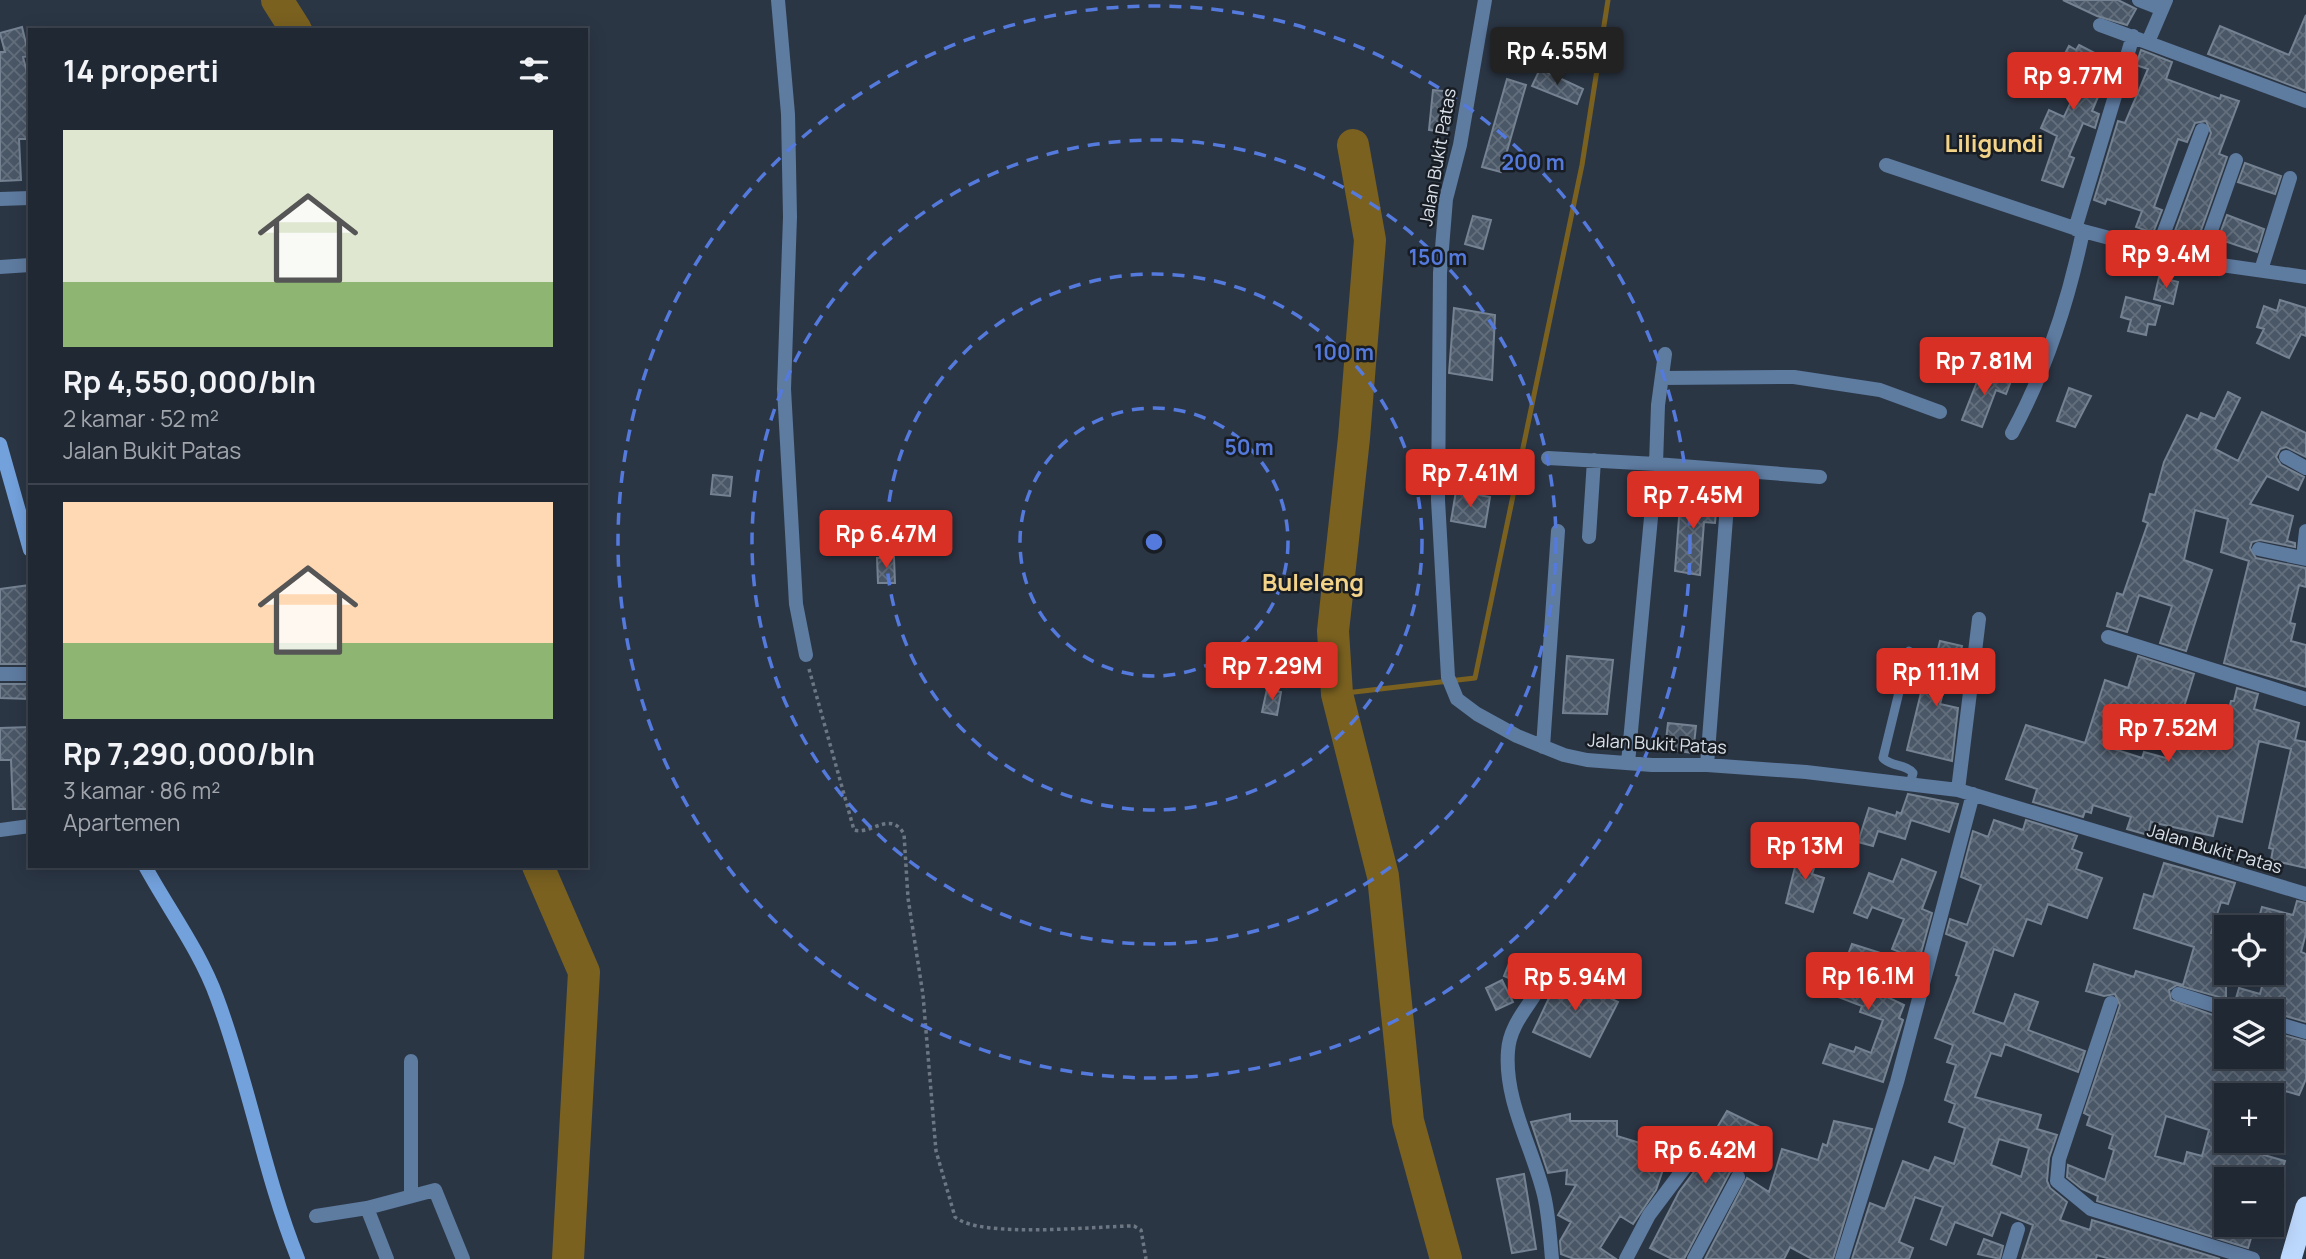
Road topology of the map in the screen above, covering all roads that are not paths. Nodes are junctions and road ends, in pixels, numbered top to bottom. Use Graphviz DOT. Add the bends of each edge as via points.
graph roads {
  1 [pos="778,0"];
  2 [pos="1485,0"];
  3 [pos="2139,0"];
  4 [pos="2164,4"];
  5 [pos="2100,25"];
  6 [pos="2133,36"];
  7 [pos="2148,42"];
  8 [pos="2306,102"];
  9 [pos="2202,130"];
  10 [pos="2236,160"];
  11 [pos="1885,165"];
  12 [pos="2290,178"];
  13 [pos="28,198"];
  14 [pos="0,199"];
  15 [pos="2079,230"];
  16 [pos="2157,251"];
  17 [pos="2200,262"];
  18 [pos="28,265"];
  19 [pos="0,267"];
  20 [pos="2261,270"];
  21 [pos="2306,277"];
  22 [pos="1665,354"];
  23 [pos="1662,378"];
  24 [pos="1940,412"];
  25 [pos="2012,433"];
  26 [pos="0,444"];
  27 [pos="2286,457"];
  28 [pos="1548,458"];
  29 [pos="1594,460"];
  30 [pos="1656,464"];
  31 [pos="2306,468"];
  32 [pos="1820,477"];
  33 [pos="1727,505"];
  34 [pos="1558,531"];
  35 [pos="2306,531"];
  36 [pos="1589,537"];
  37 [pos="28,543"];
  38 [pos="2259,549"];
  39 [pos="2304,558"];
  40 [pos="1979,620"];
  41 [pos="2108,637"];
  42 [pos="1909,651"];
  43 [pos="806,655"];
  44 [pos="0,674"];
  45 [pos="28,674"];
  46 [pos="2306,699"];
  47 [pos="1543,747"];
  48 [pos="1628,763"];
  49 [pos="1707,765"];
  50 [pos="1910,785"];
  51 [pos="1966,792"];
  52 [pos="28,826"];
  53 [pos="0,830"];
  54 [pos="146,868"];
  55 [pos="2306,894"];
  56 [pos="1548,966"];
  57 [pos="2178,994"];
  58 [pos="2111,1003"];
  59 [pos="2214,1005"];
  60 [pos="2284,1026"];
  61 [pos="2306,1032"];
  62 [pos="411,1061"];
  63 [pos="1703,1143"];
  64 [pos="1738,1177"];
  65 [pos="411,1196"];
  66 [pos="2306,1207"];
  67 [pos="367,1208"];
  68 [pos="316,1216"];
  69 [pos="2018,1229"];
  70 [pos="298,1259"];
  71 [pos="387,1259"];
  72 [pos="463,1259"];
  73 [pos="1552,1259"];
  74 [pos="1626,1259"];
  75 [pos="1695,1259"];
  76 [pos="1843,1259"];
  77 [pos="2009,1259"];
  78 [pos="2253,1259"];
  79 [pos="2291,1259"];
  1 -- 43 [label="street" via="788,114 790,218 784,389 797,615"];
  2 -- 47 [label="street, Jalan Bukit Patas" via="1444,214 1440,273 1438,500 1450,685 1478,714"];
  3 -- 4 [label="street"];
  4 -- 7 [label="street"];
  5 -- 6 [label="street"];
  6 -- 7 [label="street"];
  6 -- 15 [label="street"];
  7 -- 8 [label="street"];
  9 -- 16 [label="street"];
  10 -- 17 [label="street"];
  11 -- 15 [label="street"];
  12 -- 20 [label="street"];
  13 -- 14 [label="street"];
  15 -- 16 [label="street"];
  15 -- 25 [label="street" via="2064,311 2050,355"];
  16 -- 17 [label="street"];
  17 -- 20 [label="street"];
  18 -- 19 [label="street"];
  20 -- 21 [label="street"];
  22 -- 23 [label="street"];
  23 -- 24 [label="street" via="1794,377 1880,390"];
  23 -- 30 [label="street"];
  26 -- 37 [label="street"];
  27 -- 31 [label="street"];
  28 -- 29 [label="street"];
  29 -- 30 [label="street"];
  29 -- 36 [label="street"];
  30 -- 32 [label="street"];
  30 -- 48 [label="street"];
  33 -- 49 [label="street"];
  34 -- 47 [label="street"];
  35 -- 39 [label="street"];
  38 -- 39 [label="street"];
  40 -- 51 [label="street"];
  41 -- 46 [label="street"];
  42 -- 50 [label="lane" via="1883,758 1910,769"];
  44 -- 45 [label="street"];
  47 -- 48 [label="street, Jalan Bukit Patas" via="1587,760"];
  48 -- 49 [label="street, Jalan Bukit Patas"];
  49 -- 50 [label="street, Jalan Bukit Patas"];
  50 -- 51 [label="street, Jalan Bukit Patas"];
  51 -- 55 [label="street, Jalan Bukit Patas"];
  51 -- 76 [label="street" via="1901,1070"];
  52 -- 53 [label="street"];
  54 -- 70 [label="street" via="217,997 267,1172"];
  56 -- 73 [label="street" via="1542,987 1520,1014 1508,1050 1512,1093 1545,1197"];
  57 -- 59 [label="street"];
  58 -- 78 [label="street" via="2059,1159 2057,1181 2091,1209"];
  60 -- 61 [label="street"];
  62 -- 65 [label="street"];
  63 -- 74 [label="street" via="1649,1215"];
  64 -- 75 [label="street"];
  65 -- 67 [label="street"];
  65 -- 72 [label="street" via="435,1190"];
  66 -- 79 [label="highway"];
  67 -- 68 [label="street"];
  67 -- 71 [label="street"];
  69 -- 77 [label="street"];
}
